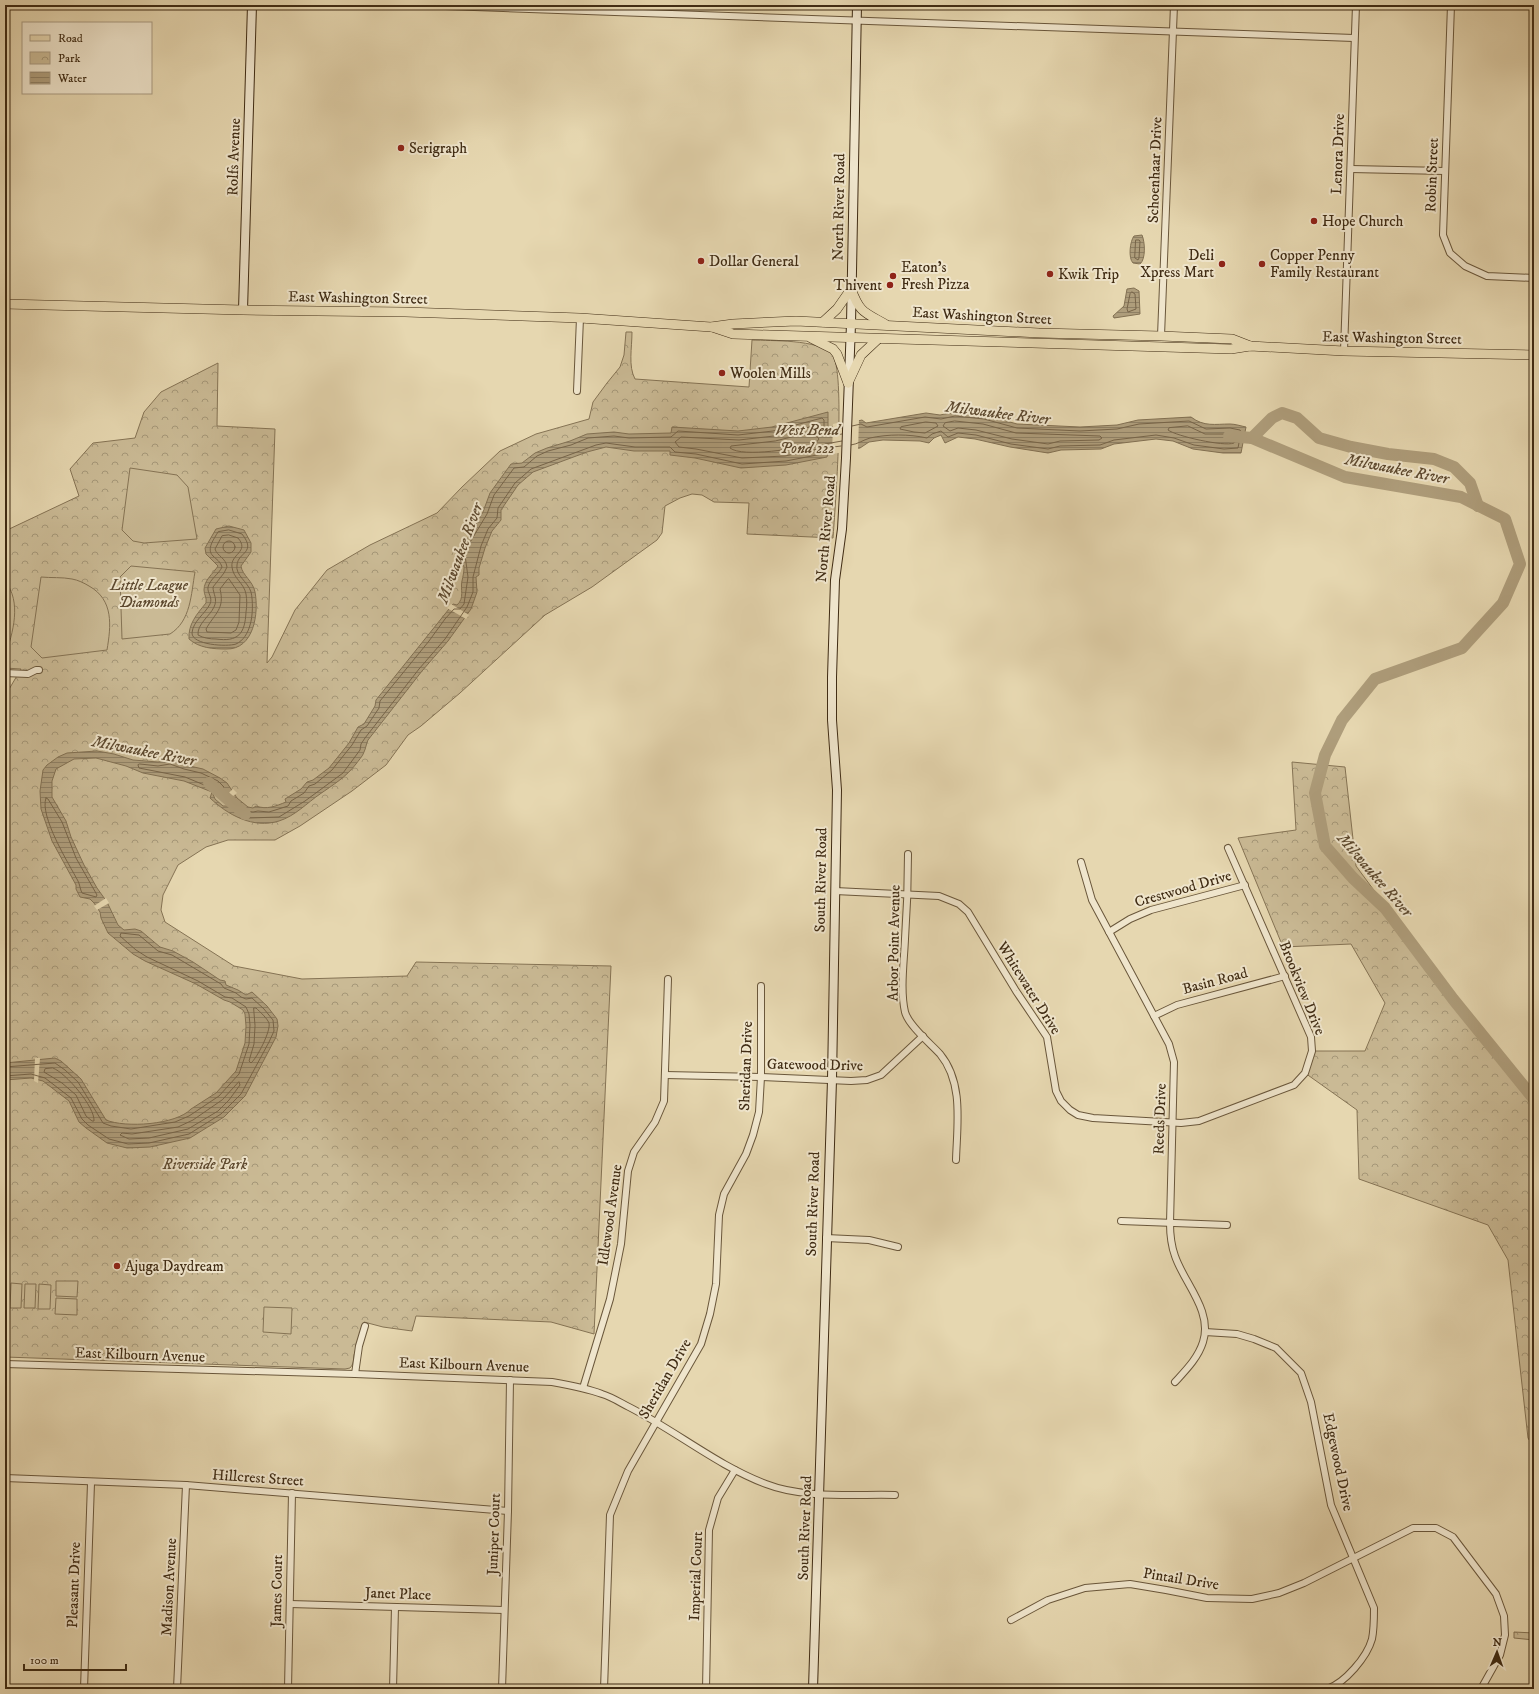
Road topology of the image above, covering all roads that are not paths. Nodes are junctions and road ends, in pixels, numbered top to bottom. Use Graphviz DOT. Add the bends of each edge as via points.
graph roads {
  1 [pos="252,5"];
  2 [pos="417,5"];
  3 [pos="857,5"];
  4 [pos="1174,5"];
  5 [pos="1356,5"];
  6 [pos="1451,5"];
  7 [pos="856,21"];
  8 [pos="1173,32"];
  9 [pos="1354,38"];
  10 [pos="1351,169"];
  11 [pos="1445,171"];
  12 [pos="1534,278"];
  13 [pos="851,290"];
  14 [pos="5,304"];
  15 [pos="243,310"];
  16 [pos="580,318"];
  17 [pos="823,322"];
  18 [pos="851,324"];
  19 [pos="886,325"];
  20 [pos="711,327"];
  21 [pos="1161,336"];
  22 [pos="809,337"];
  23 [pos="850,338"];
  24 [pos="878,339"];
  25 [pos="1250,346"];
  26 [pos="1344,351"];
  27 [pos="1534,355"];
  28 [pos="848,382"];
  29 [pos="577,391"];
  30 [pos="39,670"];
  31 [pos="5,673"];
  32 [pos="832,720"];
  33 [pos="1228,848"];
  34 [pos="908,854"];
  35 [pos="1081,862"];
  36 [pos="1245,885"];
  37 [pos="835,891"];
  38 [pos="908,894"];
  39 [pos="1109,932"];
  40 [pos="1285,976"];
  41 [pos="668,979"];
  42 [pos="762,986"];
  43 [pos="1154,1016"];
  44 [pos="923,1036"];
  45 [pos="665,1075"];
  46 [pos="761,1077"];
  47 [pos="832,1080"];
  48 [pos="1172,1123"];
  49 [pos="956,1160"];
  50 [pos="1120,1221"];
  51 [pos="1170,1223"];
  52 [pos="1227,1225"];
  53 [pos="826,1238"];
  54 [pos="898,1247"];
  55 [pos="366,1326"];
  56 [pos="1205,1332"];
  57 [pos="5,1364"];
  58 [pos="355,1374"];
  59 [pos="510,1380"];
  60 [pos="1175,1382"];
  61 [pos="583,1388"];
  62 [pos="656,1421"];
  63 [pos="735,1470"];
  64 [pos="5,1478"];
  65 [pos="91,1482"];
  66 [pos="186,1486"];
  67 [pos="292,1493"];
  68 [pos="820,1494"];
  69 [pos="896,1495"];
  70 [pos="508,1511"];
  71 [pos="1354,1558"];
  72 [pos="290,1604"];
  73 [pos="395,1607"];
  74 [pos="504,1610"];
  75 [pos="1011,1620"];
  76 [pos="1340,1686"];
  77 [pos="84,1689"];
  78 [pos="177,1689"];
  79 [pos="288,1689"];
  80 [pos="393,1689"];
  81 [pos="502,1689"];
  82 [pos="604,1689"];
  83 [pos="706,1689"];
  84 [pos="813,1689"];
  85 [pos="1327,1689"];
  86 [pos="1481,1689"];
  1 -- 15 [label="street, Rolfs Avenue"];
  2 -- 7 [label="street"];
  3 -- 7 [label="street, North River Road"];
  4 -- 8 [label="street, Schoenhaar Drive"];
  5 -- 9 [label="street, Lenora Drive"];
  6 -- 11 [label="street, Robin Street"];
  7 -- 8 [label="street"];
  7 -- 13 [label="street, North River Road"];
  8 -- 9 [label="street"];
  8 -- 21 [label="street, Schoenhaar Drive"];
  9 -- 10 [label="street, Lenora Drive"];
  10 -- 11 [label="street"];
  10 -- 26 [label="street, Lenora Drive"];
  11 -- 12 [label="street, Robin Street" via="1443,235 1450,253 1465,266 1487,276"];
  13 -- 17 [label="main road"];
  13 -- 18 [label="street, North River Road"];
  13 -- 19 [label="main road" via="864,313"];
  14 -- 15 [label="main road, East Washington Street"];
  15 -- 16 [label="main road, East Washington Street"];
  16 -- 20 [label="main road, East Washington Street"];
  16 -- 29 [label="street"];
  17 -- 18 [label="main road, East Washington Street"];
  17 -- 20 [label="main road, East Washington Street"];
  18 -- 19 [label="main road, East Washington Street"];
  18 -- 23 [label="street, North River Road"];
  19 -- 21 [label="main road, East Washington Street"];
  20 -- 22 [label="main road, East Washington Street" via="733,334"];
  21 -- 25 [label="main road, East Washington Street" via="1232,339"];
  22 -- 23 [label="main road, East Washington Street"];
  22 -- 28 [label="main road" via="832,348"];
  23 -- 24 [label="main road, East Washington Street"];
  23 -- 28 [label="street, North River Road"];
  24 -- 25 [label="main road, East Washington Street" via="1232,349"];
  24 -- 28 [label="main road" via="861,355"];
  25 -- 26 [label="main road, East Washington Street"];
  26 -- 27 [label="main road, East Washington Street"];
  28 -- 32 [label="street, North River Road" via="842,529 835,580"];
  30 -- 31 [label="street" via="28,674"];
  32 -- 37 [label="street, South River Road" via="837,790"];
  33 -- 36 [label="street, Brookview Drive"];
  34 -- 38 [label="street, Arbor Point Avenue"];
  35 -- 39 [label="street, Reeds Drive" via="1092,900"];
  36 -- 39 [label="street, Crestwood Drive" via="1151,910"];
  36 -- 40 [label="street, Brookview Drive"];
  37 -- 38 [label="street, Whitewater Drive"];
  37 -- 47 [label="street, South River Road"];
  38 -- 44 [label="street, Arbor Point Avenue" via="903,977 905,1013"];
  38 -- 48 [label="street, Whitewater Drive" via="939,896 959,904 968,912 1016,991 1048,1037 1056,1091 1070,1110 1078,1115 1093,1118"];
  39 -- 43 [label="street, Reeds Drive"];
  40 -- 43 [label="street, Basin Road" via="1177,1005"];
  40 -- 48 [label="street, Brookview Drive" via="1311,1037 1312,1051 1305,1073 1294,1085 1199,1121"];
  41 -- 45 [label="street, Idlewood Avenue"];
  42 -- 46 [label="street, Sheridan Drive"];
  43 -- 48 [label="street, Reeds Drive" via="1169,1044 1174,1062"];
  44 -- 47 [label="street, Gatewood Drive" via="881,1074 867,1080"];
  44 -- 49 [label="street, Arbor Point Avenue" via="941,1055 951,1071 957,1099"];
  45 -- 46 [label="street, Gatewood Drive"];
  45 -- 61 [label="street, Idlewood Avenue" via="664,1100 655,1122 634,1152 628,1171 621,1244 610,1299"];
  46 -- 47 [label="street, Gatewood Drive"];
  46 -- 62 [label="street, Sheridan Drive" via="759,1112 753,1135 746,1154 724,1194 719,1215 716,1284 701,1344"];
  47 -- 53 [label="street, South River Road"];
  48 -- 51 [label="street, Reeds Drive"];
  50 -- 51 [label="street"];
  51 -- 52 [label="street"];
  51 -- 56 [label="street, Reeds Drive" via="1175,1257 1202,1311"];
  53 -- 54 [label="street" via="869,1240"];
  53 -- 68 [label="street, South River Road"];
  55 -- 58 [label="street" via="359,1346"];
  56 -- 60 [label="street, Reeds Drive" via="1199,1351"];
  56 -- 71 [label="street, Edgewood Drive" via="1237,1334 1276,1348 1301,1373 1311,1402 1331,1506"];
  57 -- 58 [label="street, East Kilbourn Avenue"];
  58 -- 59 [label="street, East Kilbourn Avenue"];
  59 -- 61 [label="street, East Kilbourn Avenue" via="552,1382"];
  59 -- 70 [label="street, Juniper Court"];
  61 -- 62 [label="street, East Kilbourn Avenue" via="603,1394"];
  62 -- 63 [label="street, East Kilbourn Avenue"];
  62 -- 82 [label="street, Sheridan Drive" via="628,1471 610,1515"];
  63 -- 68 [label="street, East Kilbourn Avenue" via="767,1485"];
  63 -- 83 [label="street, Imperial Court" via="718,1498 709,1530"];
  64 -- 65 [label="street, Hillcrest Street"];
  65 -- 66 [label="street, Hillcrest Street"];
  65 -- 77 [label="street, Pleasant Drive"];
  66 -- 67 [label="street, Hillcrest Street"];
  66 -- 78 [label="street, Madison Avenue"];
  67 -- 70 [label="street, Hillcrest Street"];
  67 -- 72 [label="street, James Court"];
  68 -- 69 [label="street, East Kilbourn Avenue"];
  68 -- 84 [label="street, South River Road"];
  70 -- 74 [label="street, Juniper Court"];
  71 -- 75 [label="street, Pintail Drive" via="1304,1583 1252,1599 1207,1598 1130,1584 1085,1588 1048,1600"];
  71 -- 76 [label="street, Edgewood Drive" via="1374,1608 1374,1626 1367,1652"];
  71 -- 86 [label="street, Pintail Drive" via="1413,1528 1436,1528 1453,1537 1496,1594 1504,1616 1505,1635 1500,1655"];
  72 -- 73 [label="street, Janet Place"];
  72 -- 79 [label="street, James Court"];
  73 -- 74 [label="street, Janet Place"];
  73 -- 80 [label="street"];
  74 -- 81 [label="street, Juniper Court"];
  76 -- 85 [label="street, Edgewood Drive"];
}
